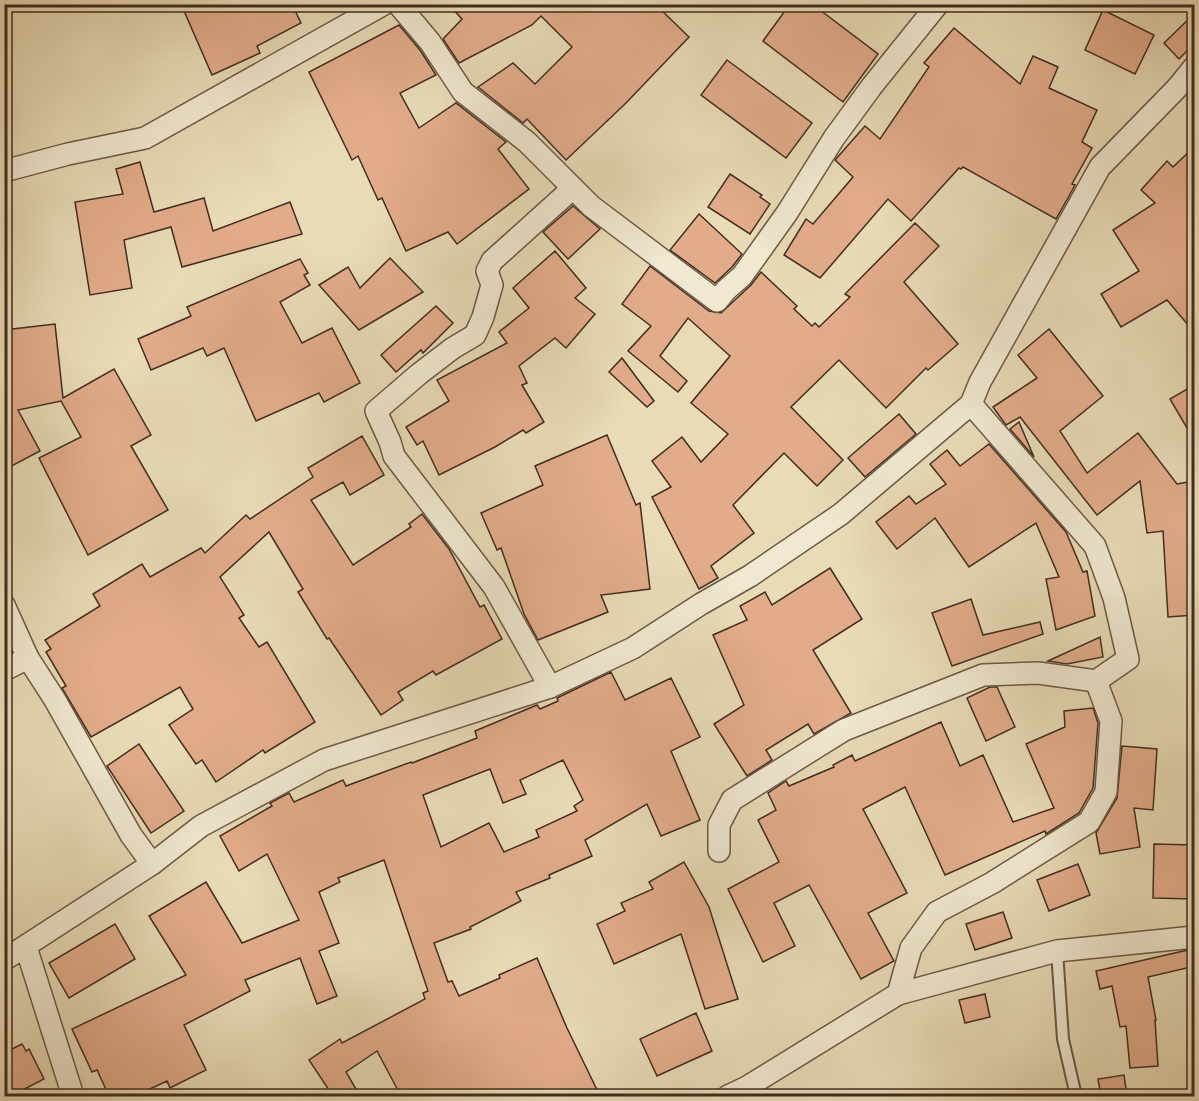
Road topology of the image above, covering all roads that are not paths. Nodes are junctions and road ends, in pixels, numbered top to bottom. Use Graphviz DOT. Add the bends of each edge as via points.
graph roads {
  1 [pos="384,4"];
  2 [pos="398,4"];
  3 [pos="938,4"];
  4 [pos="1194,67"];
  5 [pos="4,171"];
  6 [pos="573,188"];
  7 [pos="971,404"];
  8 [pos="4,605"];
  9 [pos="28,658"];
  10 [pos="4,670"];
  11 [pos="1096,681"];
  12 [pos="550,687"];
  13 [pos="719,850"];
  14 [pos="152,864"];
  15 [pos="1194,937"];
  16 [pos="26,947"];
  17 [pos="1057,951"];
  18 [pos="4,960"];
  19 [pos="898,994"];
  20 [pos="749,1092"];
  21 [pos="73,1096"];
  22 [pos="728,1096"];
  23 [pos="1076,1096"];
  1 -- 5 [label="street" via="145,138"];
  2 -- 6 [label="street" via="430,42 463,92 527,142"];
  3 -- 6 [label="street" via="853,112 742,276 717,302"];
  4 -- 7 [label="street" via="1100,167"];
  6 -- 12 [label="street" via="492,261 488,271 492,285 475,335 375,411 394,456 494,587"];
  7 -- 11 [label="street" via="1095,546 1114,598 1128,659"];
  7 -- 12 [label="street" via="841,514 750,576 633,648"];
  8 -- 9 [label="street"];
  9 -- 10 [label="street"];
  9 -- 14 [label="street" via="131,835"];
  11 -- 13 [label="street" via="1038,673 983,675 844,730 732,800 718,825"];
  11 -- 19 [label="street" via="1111,721 1106,792 1089,822 992,883 937,912 910,948"];
  12 -- 14 [label="street" via="324,760 201,826"];
  14 -- 16 [label="street"];
  15 -- 17 [label="street"];
  16 -- 18 [label="street"];
  16 -- 21 [label="street"];
  17 -- 19 [label="street"];
  17 -- 23 [label="lane" via="1062,1039"];
  19 -- 20 [label="street"];
  20 -- 22 [label="street"];
}
